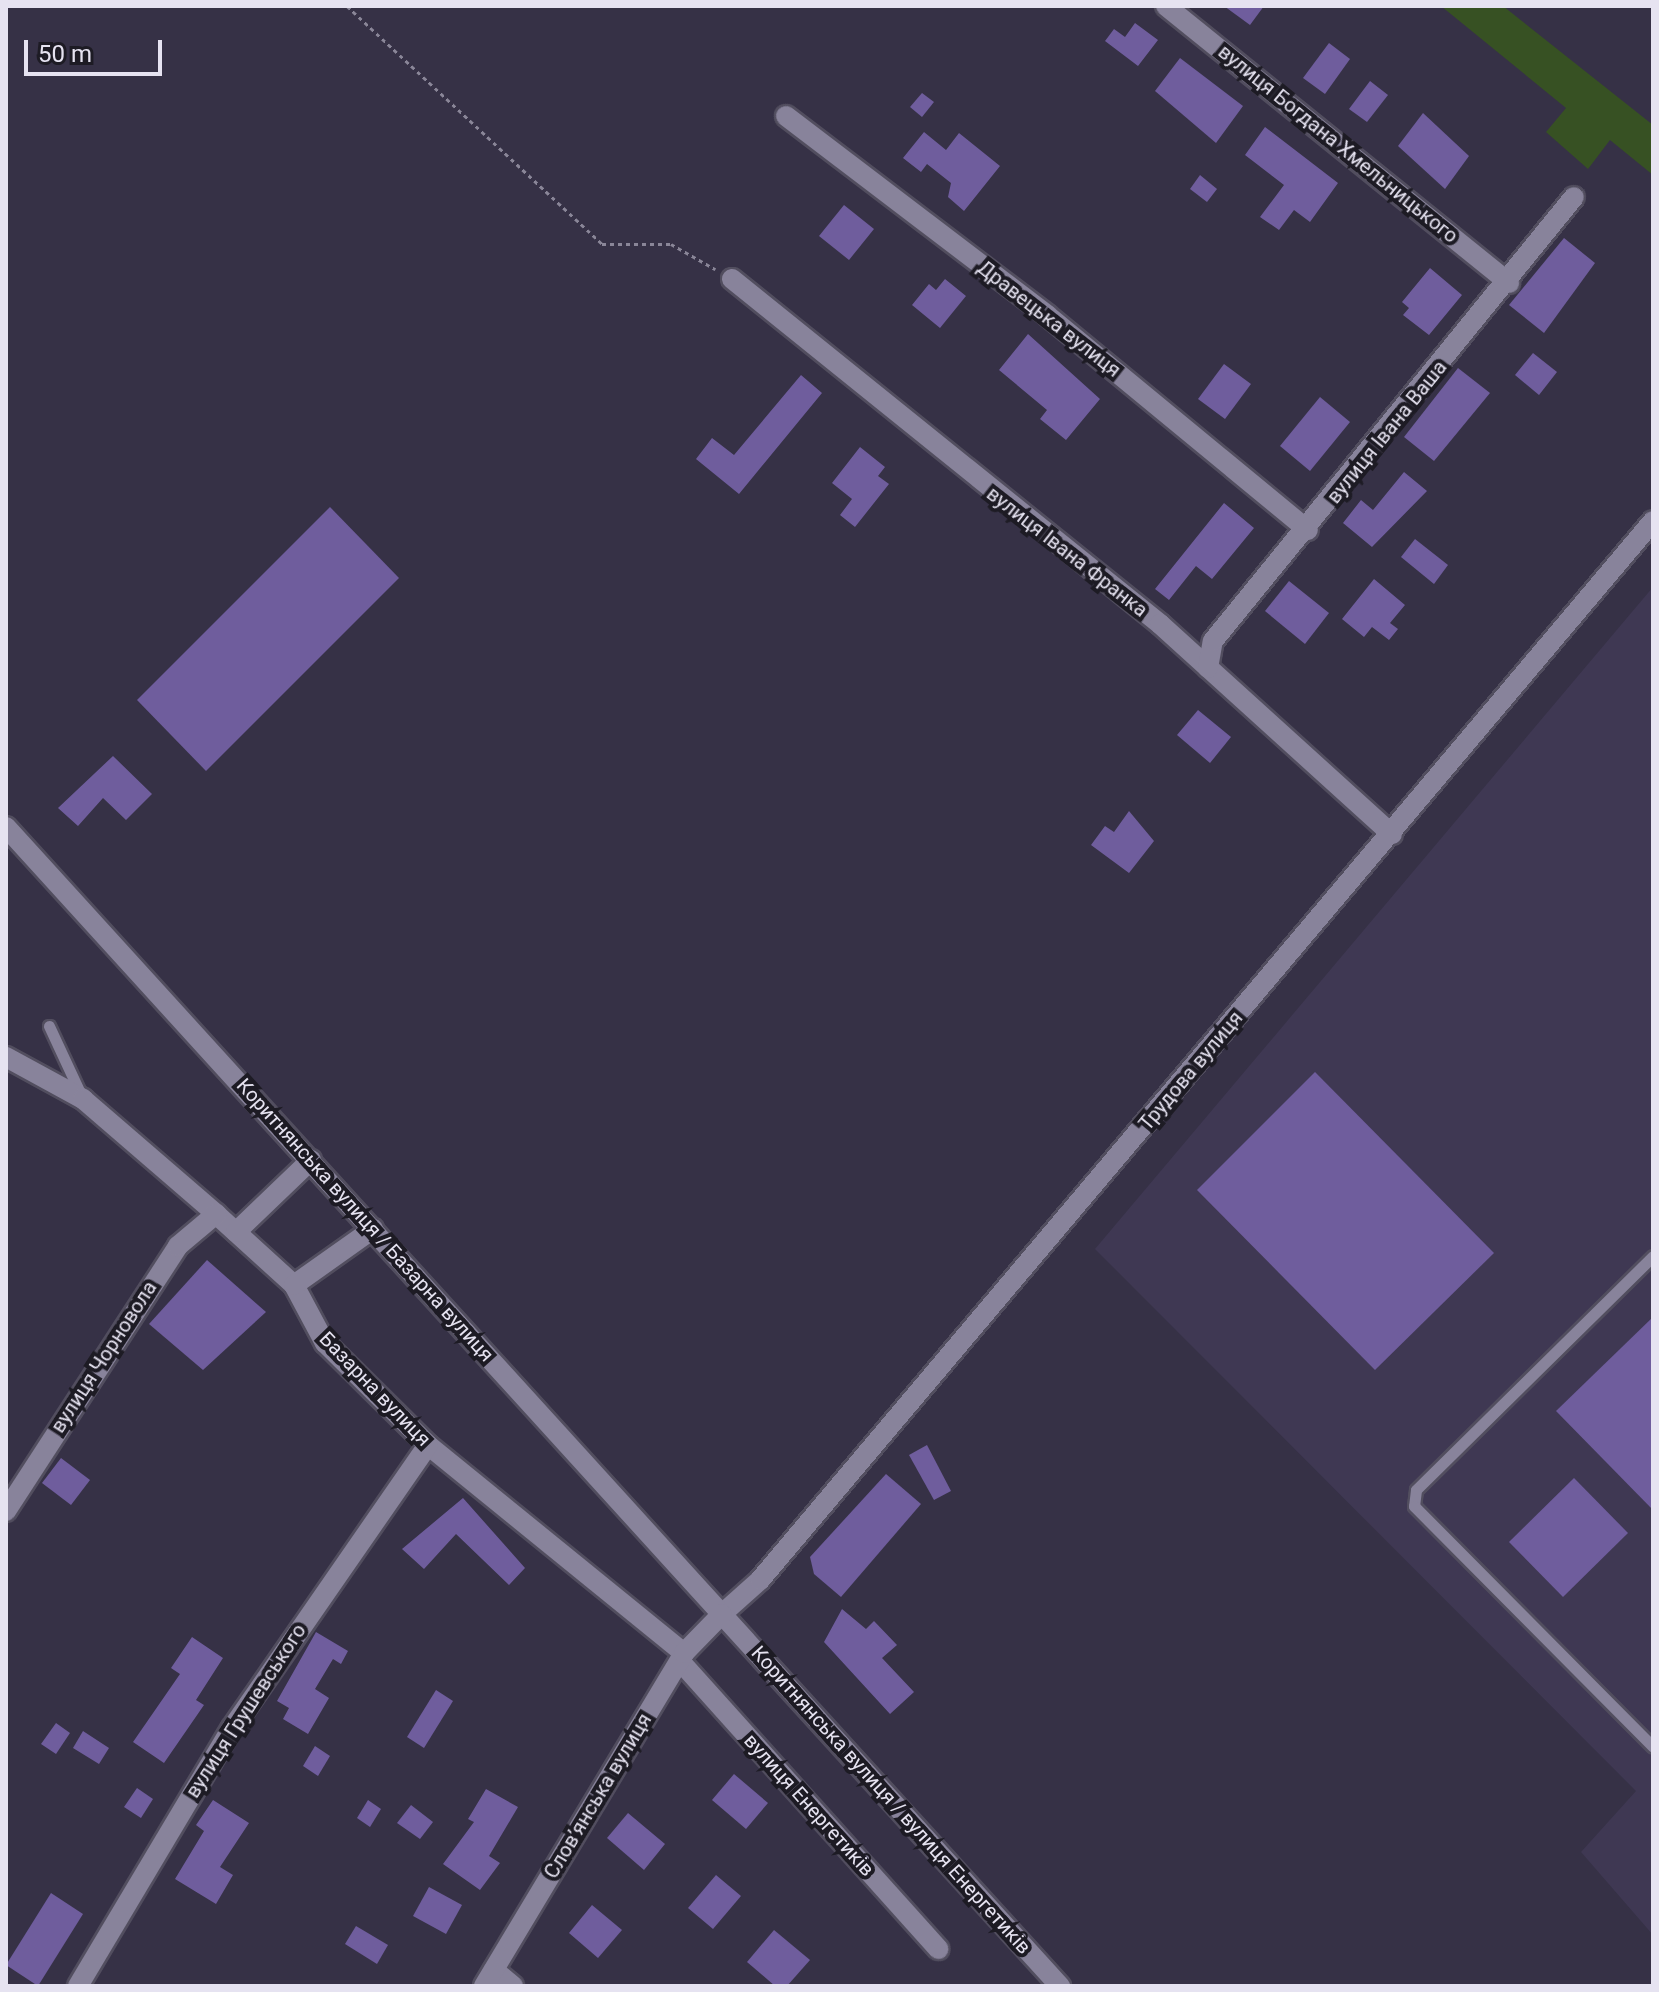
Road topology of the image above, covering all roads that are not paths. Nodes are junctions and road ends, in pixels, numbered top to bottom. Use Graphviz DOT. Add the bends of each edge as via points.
graph roads {
  1 [pos="1166,6"];
  2 [pos="786,116"];
  3 [pos="1574,197"];
  4 [pos="732,279"];
  5 [pos="1509,283"];
  6 [pos="1653,521"];
  7 [pos="1308,530"];
  8 [pos="1208,668"];
  9 [pos="6,827"];
  10 [pos="1392,834"];
  11 [pos="49,1026"];
  12 [pos="6,1057"];
  13 [pos="83,1099"];
  14 [pos="311,1160"];
  15 [pos="216,1214"];
  16 [pos="373,1229"];
  17 [pos="236,1232"];
  18 [pos="1653,1256"];
  19 [pos="294,1285"];
  20 [pos="428,1445"];
  21 [pos="6,1511"];
  22 [pos="722,1614"];
  23 [pos="682,1657"];
  24 [pos="1653,1747"];
  25 [pos="938,1949"];
  26 [pos="489,1978"];
  27 [pos="78,1986"];
  28 [pos="513,1986"];
  29 [pos="1060,1986"];
  1 -- 5 [label="street, вулиця Богдана Хмельницького"];
  2 -- 7 [label="street, Дравецька вулиця" via="1047,315"];
  3 -- 5 [label="street, вулиця Івана Ваша"];
  4 -- 8 [label="street, вулиця Івана Франка"];
  5 -- 7 [label="street, вулиця Івана Ваша"];
  6 -- 10 [label="street, Трудова вулиця"];
  7 -- 8 [label="street, вулиця Івана Ваша" via="1213,641"];
  8 -- 10 [label="street, вулиця Івана Франка"];
  9 -- 14 [label="street, Коритнянська вулиця / Базарна вулиця"];
  10 -- 22 [label="street, Трудова вулиця" via="760,1580"];
  11 -- 13 [label="lane"];
  12 -- 13 [label="street, Базарна вулиця"];
  13 -- 15 [label="street, Базарна вулиця"];
  14 -- 16 [label="street, Коритнянська вулиця / Базарна вулиця"];
  14 -- 17 [label="street"];
  15 -- 17 [label="street, Базарна вулиця"];
  15 -- 21 [label="street, вулиця Чорновола" via="178,1246"];
  16 -- 19 [label="street"];
  16 -- 22 [label="street, Коритнянська вулиця / Базарна вулиця"];
  17 -- 19 [label="street, Базарна вулиця"];
  18 -- 24 [label="lane" via="1416,1490 1414,1506"];
  19 -- 20 [label="street, Базарна вулиця" via="325,1343"];
  20 -- 23 [label="street, Базарна вулиця"];
  20 -- 27 [label="street, вулиця Грушевського" via="232,1728"];
  22 -- 23 [label="street, Словʼянська вулиця"];
  22 -- 29 [label="street, Коритнянська вулиця / вулиця Енергетиків"];
  23 -- 25 [label="street, вулиця Енергетиків"];
  23 -- 26 [label="street, Словʼянська вулиця"];
  26 -- 28 [label="street"];
}
